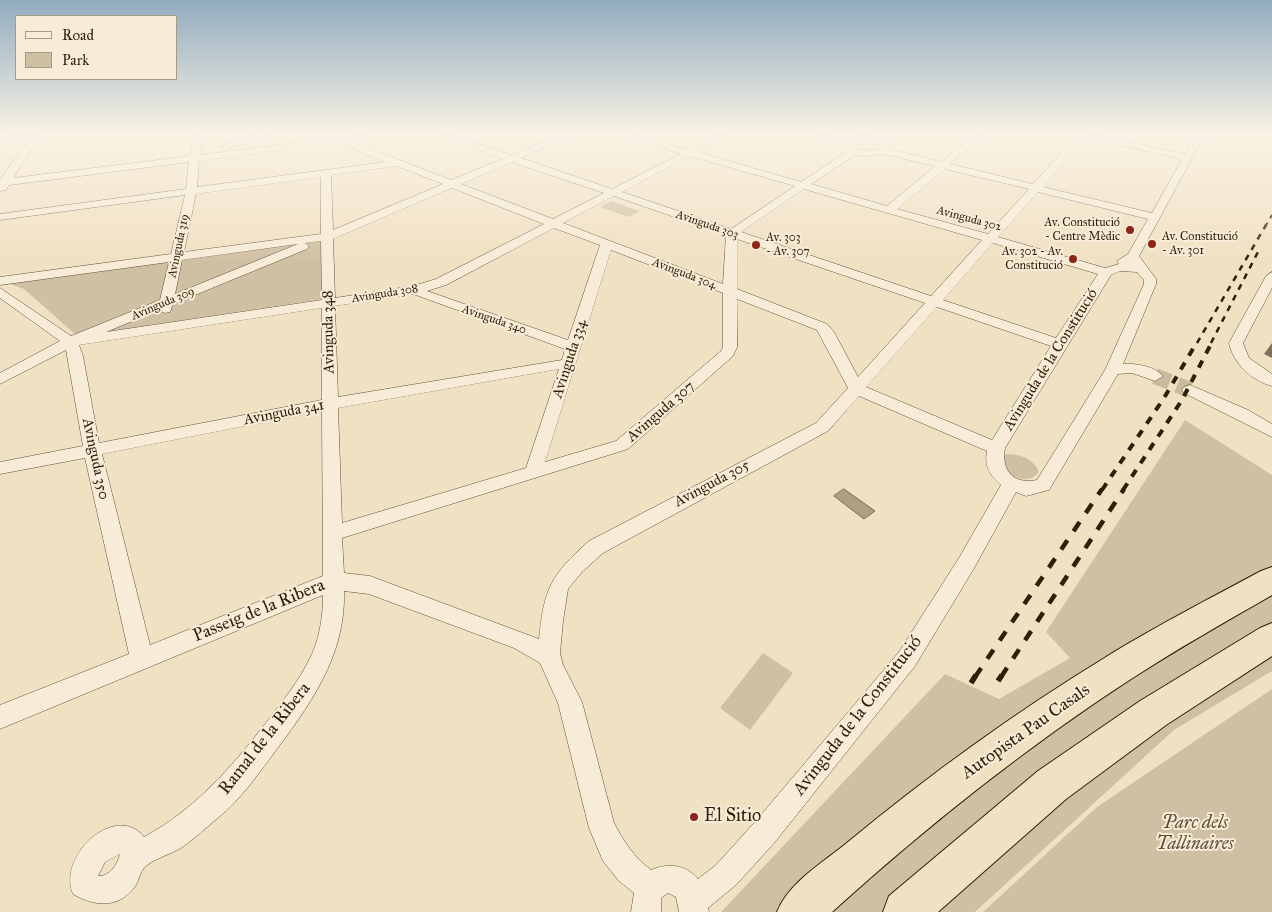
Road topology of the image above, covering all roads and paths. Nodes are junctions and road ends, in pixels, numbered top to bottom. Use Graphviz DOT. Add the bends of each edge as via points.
graph roads {
  1 [pos="72,177"];
  2 [pos="192,177"];
  3 [pos="307,177"];
  4 [pos="326,177"];
  5 [pos="428,177"];
  6 [pos="466,177"];
  7 [pos="567,177"];
  8 [pos="643,177"];
  9 [pos="771,177"];
  10 [pos="817,177"];
  11 [pos="931,177"];
  12 [pos="993,177"];
  13 [pos="1045,177"];
  14 [pos="1177,177"];
  15 [pos="448,184"];
  16 [pos="2,186"];
  17 [pos="804,186"];
  18 [pos="1036,187"];
  19 [pos="191,192"];
  20 [pos="613,192"];
  21 [pos="888,211"];
  22 [pos="0,217"];
  23 [pos="1155,217"];
  24 [pos="552,224"];
  25 [pos="732,233"];
  26 [pos="329,236"];
  27 [pos="991,239"];
  28 [pos="606,244"];
  29 [pos="1133,256"];
  30 [pos="176,257"];
  31 [pos="1112,269"];
  32 [pos="1143,270"];
  33 [pos="1271,281"];
  34 [pos="0,285"];
  35 [pos="415,290"];
  36 [pos="730,292"];
  37 [pos="168,301"];
  38 [pos="328,302"];
  39 [pos="935,302"];
  40 [pos="160,328"];
  41 [pos="70,342"];
  42 [pos="1058,344"];
  43 [pos="574,347"];
  44 [pos="1116,362"];
  45 [pos="568,363"];
  46 [pos="1155,376"];
  47 [pos="0,379"];
  48 [pos="1272,381"];
  49 [pos="857,389"];
  50 [pos="1190,390"];
  51 [pos="330,404"];
  52 [pos="1272,431"];
  53 [pos="996,448"];
  54 [pos="92,450"];
  55 [pos="0,468"];
  56 [pos="533,473"];
  57 [pos="1011,484"];
  58 [pos="331,534"];
  59 [pos="1272,580"];
  60 [pos="334,581"];
  61 [pos="1272,638"];
  62 [pos="548,656"];
  63 [pos="142,659"];
  64 [pos="0,717"];
  65 [pos="136,857"];
  66 [pos="648,900"];
  67 [pos="694,907"];
  68 [pos="799,912"];
  69 [pos="905,912"];
  1 -- 16 [label="street"];
  2 -- 19 [label="street, Avinguda 319"];
  3 -- 19 [label="street"];
  4 -- 26 [label="street, Avinguda 348"];
  5 -- 15 [label="street, Avinguda 304"];
  6 -- 15 [label="street, Avinguda 309"];
  7 -- 20 [label="street, Avinguda 303"];
  8 -- 20 [label="street, Avinguda 308"];
  9 -- 17 [label="street, Avinguda 302"];
  10 -- 17 [label="street"];
  11 -- 21 [label="street"];
  12 -- 18 [label="street"];
  13 -- 18 [label="street, Avinguda 305"];
  14 -- 23 [label="street, Avinguda de la Constitució"];
  15 -- 24 [label="street, Avinguda 304"];
  15 -- 26 [label="street, Avinguda 309"];
  17 -- 21 [label="street, Avinguda 302"];
  17 -- 25 [label="street"];
  18 -- 23 [label="street"];
  18 -- 27 [label="street, Avinguda 305"];
  19 -- 22 [label="street"];
  19 -- 30 [label="street, Avinguda 319"];
  20 -- 24 [label="street, Avinguda 308"];
  20 -- 25 [label="street, Avinguda 303"];
  21 -- 27 [label="street, Avinguda 302"];
  23 -- 29 [label="street, Avinguda de la Constitució"];
  24 -- 28 [label="street, Avinguda 304"];
  24 -- 35 [label="street, Avinguda 308" via="441,282"];
  25 -- 36 [label="street, Avinguda 307"];
  25 -- 39 [label="street, Avinguda 303"];
  26 -- 30 [label="street, Avinguda 309"];
  26 -- 37 [label="street, Avinguda 309"];
  26 -- 38 [label="street, Avinguda 348"];
  27 -- 31 [label="street, Avinguda 302"];
  27 -- 39 [label="street, Avinguda 305"];
  28 -- 36 [label="street, Avinguda 304"];
  28 -- 43 [label="street, Avinguda 334"];
  29 -- 31 [label="street, Avinguda de la Constitució" via="1125,258"];
  29 -- 32 [label="street"];
  30 -- 34 [label="street, Avinguda 309"];
  30 -- 37 [label="street, Avinguda 319"];
  31 -- 32 [label="street"];
  31 -- 42 [label="street, Avinguda de la Constitució"];
  32 -- 44 [label="street" via="1150,284"];
  33 -- 48 [label="street" via="1236,344 1237,354 1245,364"];
  34 -- 41 [label="street"];
  35 -- 38 [label="street, Avinguda 308"];
  35 -- 43 [label="street, Avinguda 340"];
  36 -- 49 [label="street, Avinguda 304" via="822,327"];
  36 -- 56 [label="street, Avinguda 307" via="728,353 622,445"];
  37 -- 40 [label="street, Avinguda 319"];
  37 -- 41 [label="street, Avinguda 309"];
  38 -- 40 [label="street, Avinguda 308"];
  38 -- 51 [label="street, Avinguda 348"];
  39 -- 42 [label="street, Avinguda 303"];
  39 -- 49 [label="street, Avinguda 305"];
  40 -- 41 [label="street, Avinguda 308"];
  41 -- 47 [label="street, Avinguda 309"];
  41 -- 54 [label="street, Avinguda 350" via="76,356"];
  42 -- 53 [label="street, Avinguda de la Constitució"];
  43 -- 45 [label="street, Avinguda 334"];
  44 -- 46 [label="street"];
  44 -- 57 [label="street" via="1043,485 1026,489"];
  45 -- 51 [label="street, Avinguda 341"];
  45 -- 56 [label="street, Avinguda 334"];
  49 -- 53 [label="street"];
  49 -- 62 [label="street, Avinguda 305" via="822,427 596,547 558,589"];
  50 -- 52 [label="street"];
  51 -- 54 [label="street, Avinguda 341"];
  51 -- 58 [label="street, Avinguda 348"];
  53 -- 57 [label="street, Avinguda de la Constitució" via="994,461 997,471"];
  54 -- 55 [label="street, Avinguda 341"];
  54 -- 63 [label="street, Avinguda 350"];
  56 -- 58 [label="street, Avinguda 307"];
  57 -- 67 [label="street, Avinguda de la Constitució" via="907,659 766,832"];
  58 -- 60 [label="street, Avinguda 348"];
  59 -- 68 [label="highway, Autopista Pau Casals" via="1099,680 918,810"];
  60 -- 62 [label="street, Passeig de la Ribera" via="370,585 522,641"];
  60 -- 63 [label="street, Passeig de la Ribera"];
  60 -- 65 [label="street, Ramal de la Ribera" via="334,614 324,655 302,696 212,806 171,838"];
  61 -- 69 [label="highway" via="1152,713 1052,785"];
  62 -- 66 [label="street" via="570,702 592,802 600,823"];
  63 -- 64 [label="street, Passeig de la Ribera"];
  66 -- 67 [label="street, Avinguda de la Constitució" via="663,878 671,878 686,885"];
}
